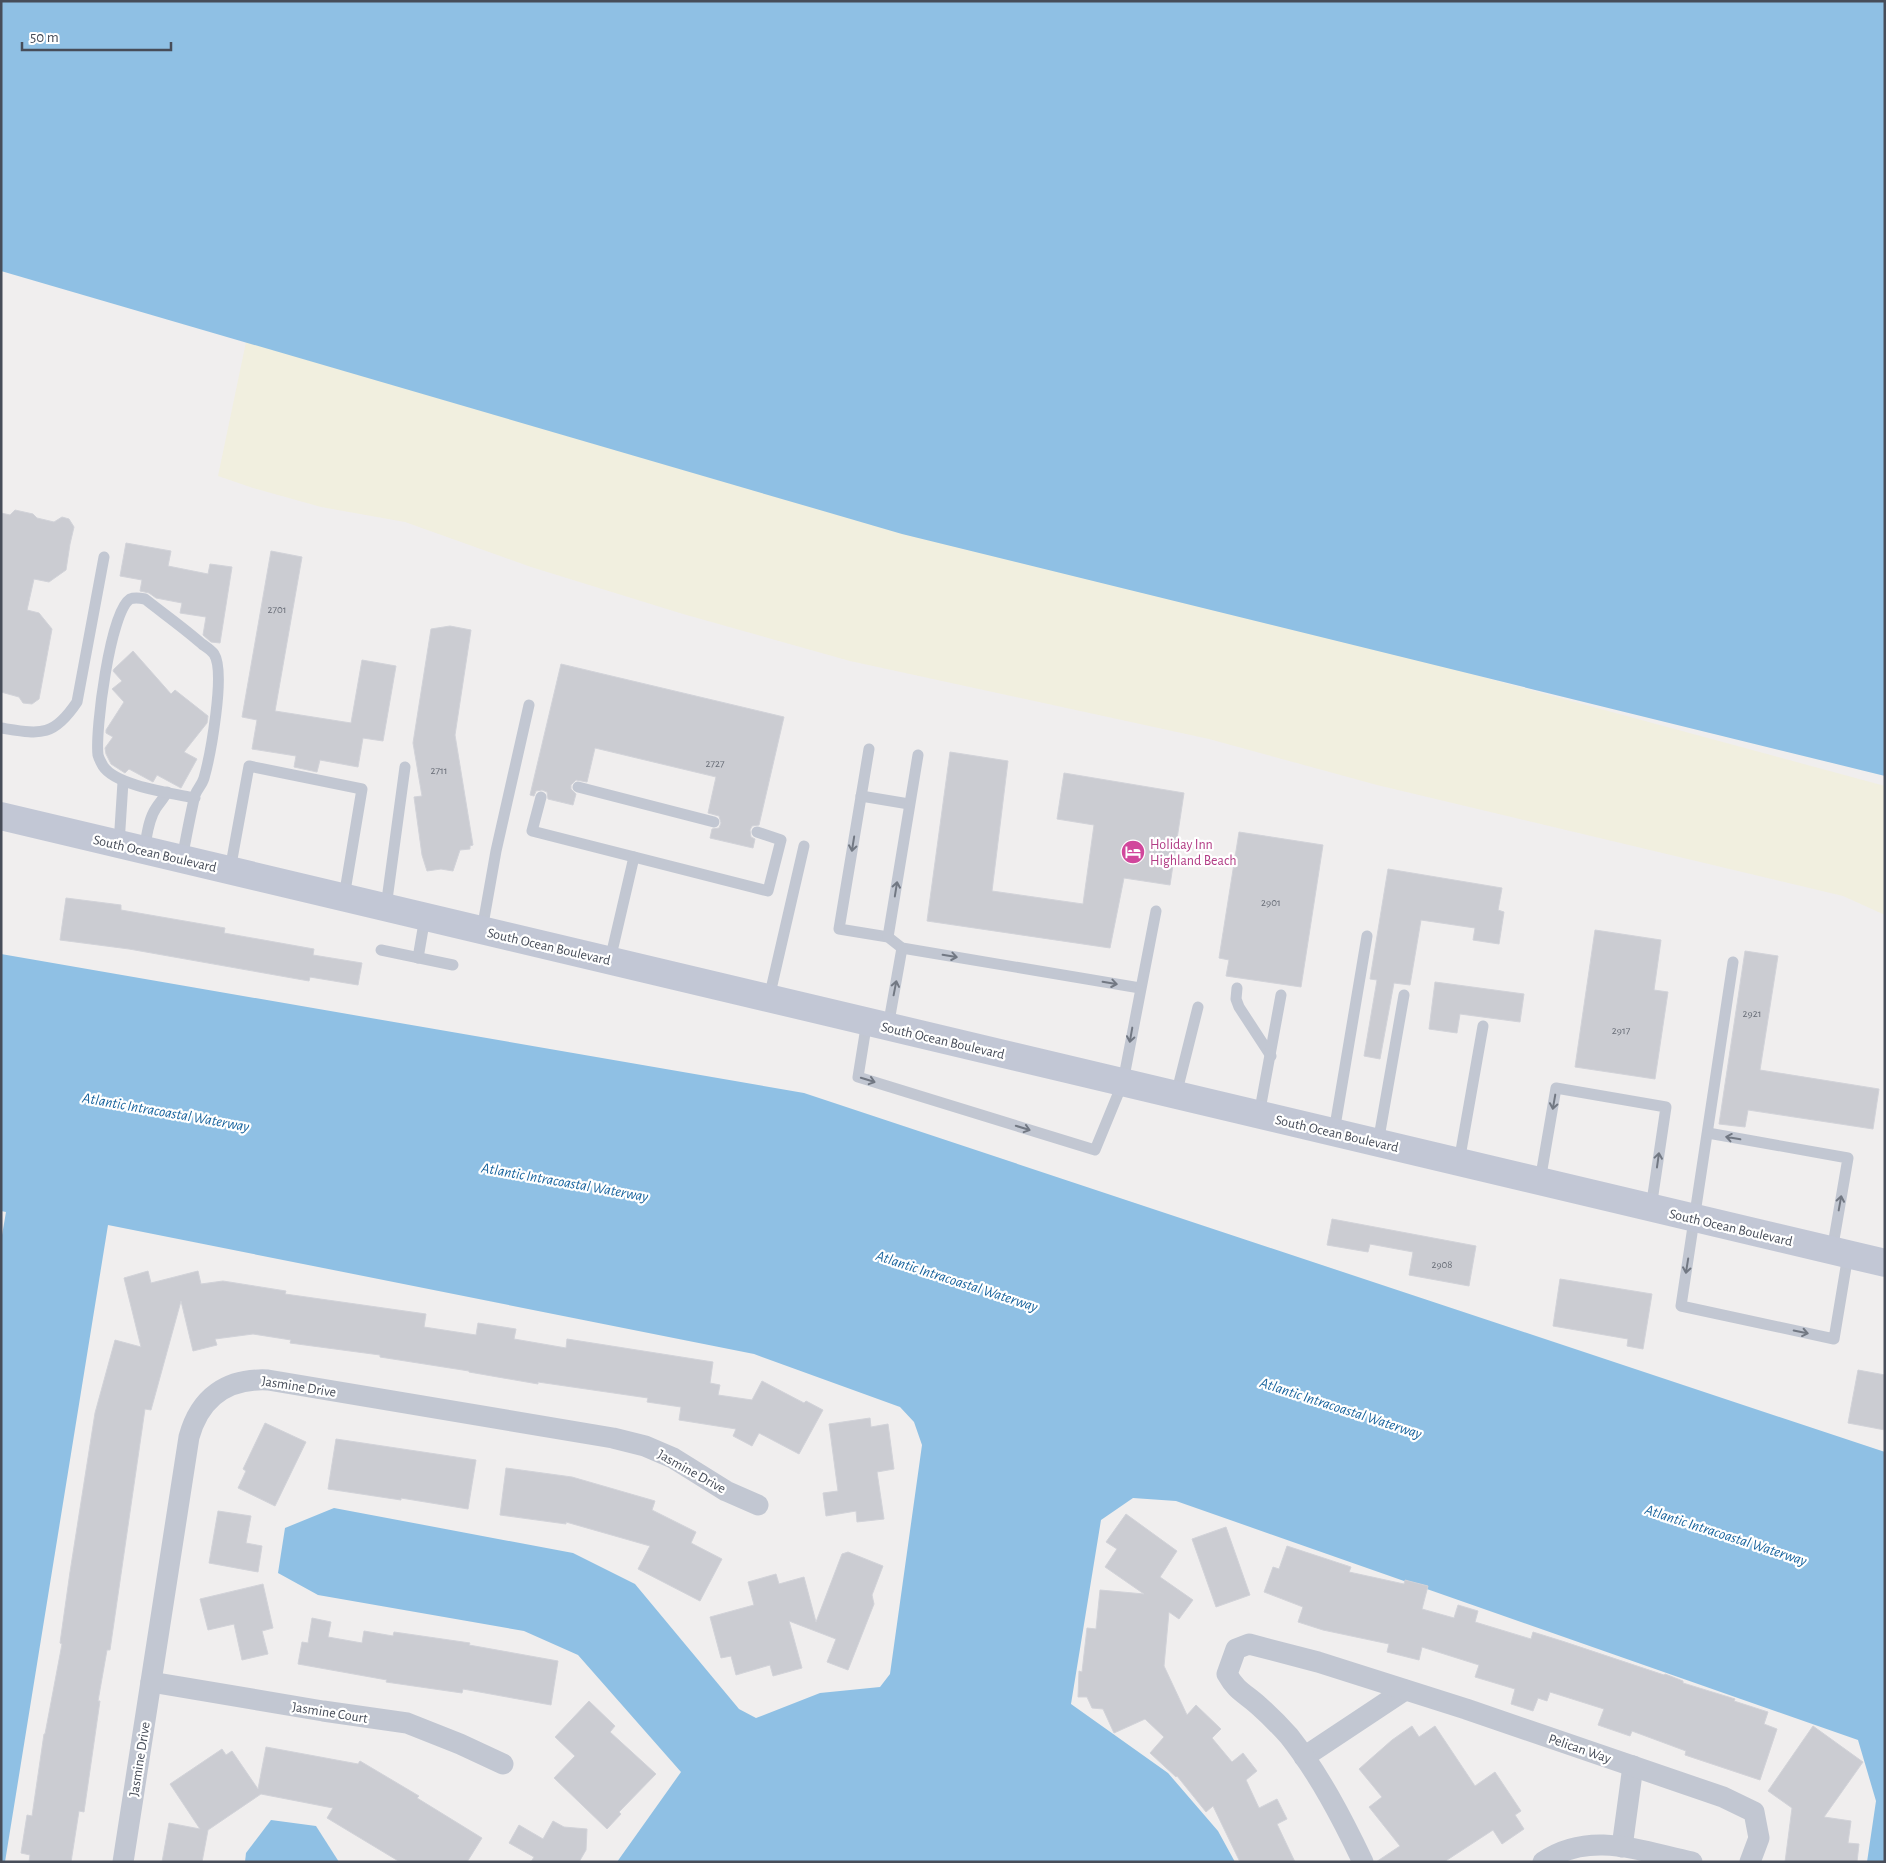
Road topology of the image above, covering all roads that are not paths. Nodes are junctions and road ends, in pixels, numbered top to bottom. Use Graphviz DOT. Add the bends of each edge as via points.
graph roads {
  1 [pos="104,557"];
  2 [pos="529,705"];
  3 [pos="1,728"];
  4 [pos="869,749"];
  5 [pos="918,755"];
  6 [pos="405,767"];
  7 [pos="123,782"];
  8 [pos="578,788"];
  9 [pos="168,792"];
  10 [pos="861,796"];
  11 [pos="541,797"];
  12 [pos="195,798"];
  13 [pos="910,804"];
  14 [pos="1,816"];
  15 [pos="714,822"];
  16 [pos="757,832"];
  17 [pos="804,846"];
  18 [pos="131,847"];
  19 [pos="634,857"];
  20 [pos="182,859"];
  21 [pos="230,870"];
  22 [pos="344,897"];
  23 [pos="386,907"];
  24 [pos="1156,911"];
  25 [pos="425,916"];
  26 [pos="482,930"];
  27 [pos="1367,936"];
  28 [pos="888,937"];
  29 [pos="902,948"];
  30 [pos="381,950"];
  31 [pos="418,958"];
  32 [pos="610,961"];
  33 [pos="1733,962"];
  34 [pos="453,965"];
  35 [pos="1140,988"];
  36 [pos="1237,988"];
  37 [pos="1281,995"];
  38 [pos="1404,995"];
  39 [pos="769,998"];
  40 [pos="1198,1008"];
  41 [pos="877,1024"];
  42 [pos="1483,1026"];
  43 [pos="1271,1056"];
  44 [pos="1123,1082"];
  45 [pos="1176,1095"];
  46 [pos="1259,1115"];
  47 [pos="1334,1132"];
  48 [pos="1708,1133"];
  49 [pos="1378,1143"];
  50 [pos="1459,1162"];
  51 [pos="1540,1181"];
  52 [pos="1652,1208"];
  53 [pos="1695,1218"];
  54 [pos="1840,1253"];
  55 [pos="1885,1263"];
  56 [pos="758,1505"];
  57 [pos="151,1682"];
  58 [pos="1405,1690"];
  59 [pos="1304,1757"];
  60 [pos="503,1764"];
  61 [pos="1633,1766"];
  62 [pos="1622,1847"];
  63 [pos="123,1862"];
  64 [pos="1363,1862"];
  65 [pos="1543,1862"];
  66 [pos="1692,1862"];
  67 [pos="1750,1862"];
  1 -- 3 [label="lane" via="77,702 67,717 53,728 36,734"];
  2 -- 26 [label="lane"];
  4 -- 10 [label="lane"];
  5 -- 13 [label="lane"];
  6 -- 23 [label="lane"];
  7 -- 9 [label="lane"];
  7 -- 12 [label="lane" via="103,767 98,757 98,740 109,648 125,605 138,598 145,599 214,654 219,687 208,761"];
  7 -- 18 [label="lane"];
  8 -- 15 [label="lane"];
  9 -- 12 [label="lane"];
  9 -- 18 [label="lane"];
  10 -- 13 [label="lane"];
  10 -- 28 [label="lane, one-way" via="839,929"];
  11 -- 19 [label="lane" via="532,831"];
  12 -- 20 [label="lane"];
  28 -- 13 [label="lane, one-way"];
  14 -- 18 [label="main road, South Ocean Boulevard"];
  16 -- 19 [label="lane" via="781,840 768,891"];
  17 -- 39 [label="lane"];
  18 -- 20 [label="main road, South Ocean Boulevard"];
  19 -- 32 [label="lane"];
  20 -- 21 [label="main road, South Ocean Boulevard"];
  21 -- 22 [label="main road, South Ocean Boulevard"];
  21 -- 22 [label="lane" via="249,766 362,789"];
  22 -- 23 [label="main road, South Ocean Boulevard"];
  23 -- 25 [label="main road, South Ocean Boulevard"];
  24 -- 35 [label="lane"];
  25 -- 26 [label="main road, South Ocean Boulevard"];
  25 -- 31 [label="lane"];
  26 -- 32 [label="main road, South Ocean Boulevard"];
  27 -- 47 [label="lane"];
  28 -- 29 [label="lane"];
  29 -- 35 [label="lane, one-way"];
  41 -- 29 [label="lane, one-way"];
  30 -- 31 [label="lane"];
  31 -- 34 [label="lane"];
  32 -- 39 [label="main road, South Ocean Boulevard"];
  33 -- 48 [label="lane"];
  35 -- 44 [label="lane, one-way"];
  36 -- 43 [label="lane" via="1239,1007"];
  37 -- 43 [label="lane"];
  38 -- 49 [label="lane"];
  39 -- 41 [label="main road, South Ocean Boulevard"];
  40 -- 45 [label="lane"];
  41 -- 44 [label="main road, South Ocean Boulevard"];
  41 -- 44 [label="lane, one-way" via="858,1077 1095,1150"];
  42 -- 50 [label="lane"];
  43 -- 46 [label="lane"];
  44 -- 45 [label="main road, South Ocean Boulevard"];
  45 -- 46 [label="main road, South Ocean Boulevard"];
  46 -- 47 [label="main road, South Ocean Boulevard"];
  47 -- 49 [label="main road, South Ocean Boulevard"];
  48 -- 53 [label="lane"];
  54 -- 48 [label="lane, one-way" via="1848,1158"];
  49 -- 50 [label="main road, South Ocean Boulevard"];
  50 -- 51 [label="main road, South Ocean Boulevard"];
  51 -- 52 [label="main road, South Ocean Boulevard"];
  52 -- 51 [label="lane, one-way" via="1666,1107 1556,1088"];
  52 -- 53 [label="main road, South Ocean Boulevard"];
  53 -- 54 [label="main road, South Ocean Boulevard"];
  53 -- 54 [label="lane, one-way" via="1681,1306 1834,1339"];
  54 -- 55 [label="main road, South Ocean Boulevard"];
  56 -- 57 [label="street, Jasmine Drive" via="726,1491 673,1458 645,1446 613,1438 268,1380 237,1382 210,1398 193,1423"];
  57 -- 60 [label="street, Jasmine Court" via="407,1723"];
  57 -- 63 [label="street, Jasmine Drive"];
  58 -- 59 [label="street"];
  58 -- 59 [label="street, Pelican Way" via="1262,1646 1249,1644 1236,1649 1227,1674 1234,1687 1259,1706 1288,1735"];
  58 -- 61 [label="street, Pelican Way"];
  59 -- 64 [label="street, Pelican Way" via="1346,1825"];
  61 -- 62 [label="street"];
  61 -- 67 [label="street, Pelican Way" via="1723,1797 1754,1812 1759,1838"];
  62 -- 65 [label="street" via="1578,1846 1563,1850"];
  62 -- 66 [label="street"];
}
